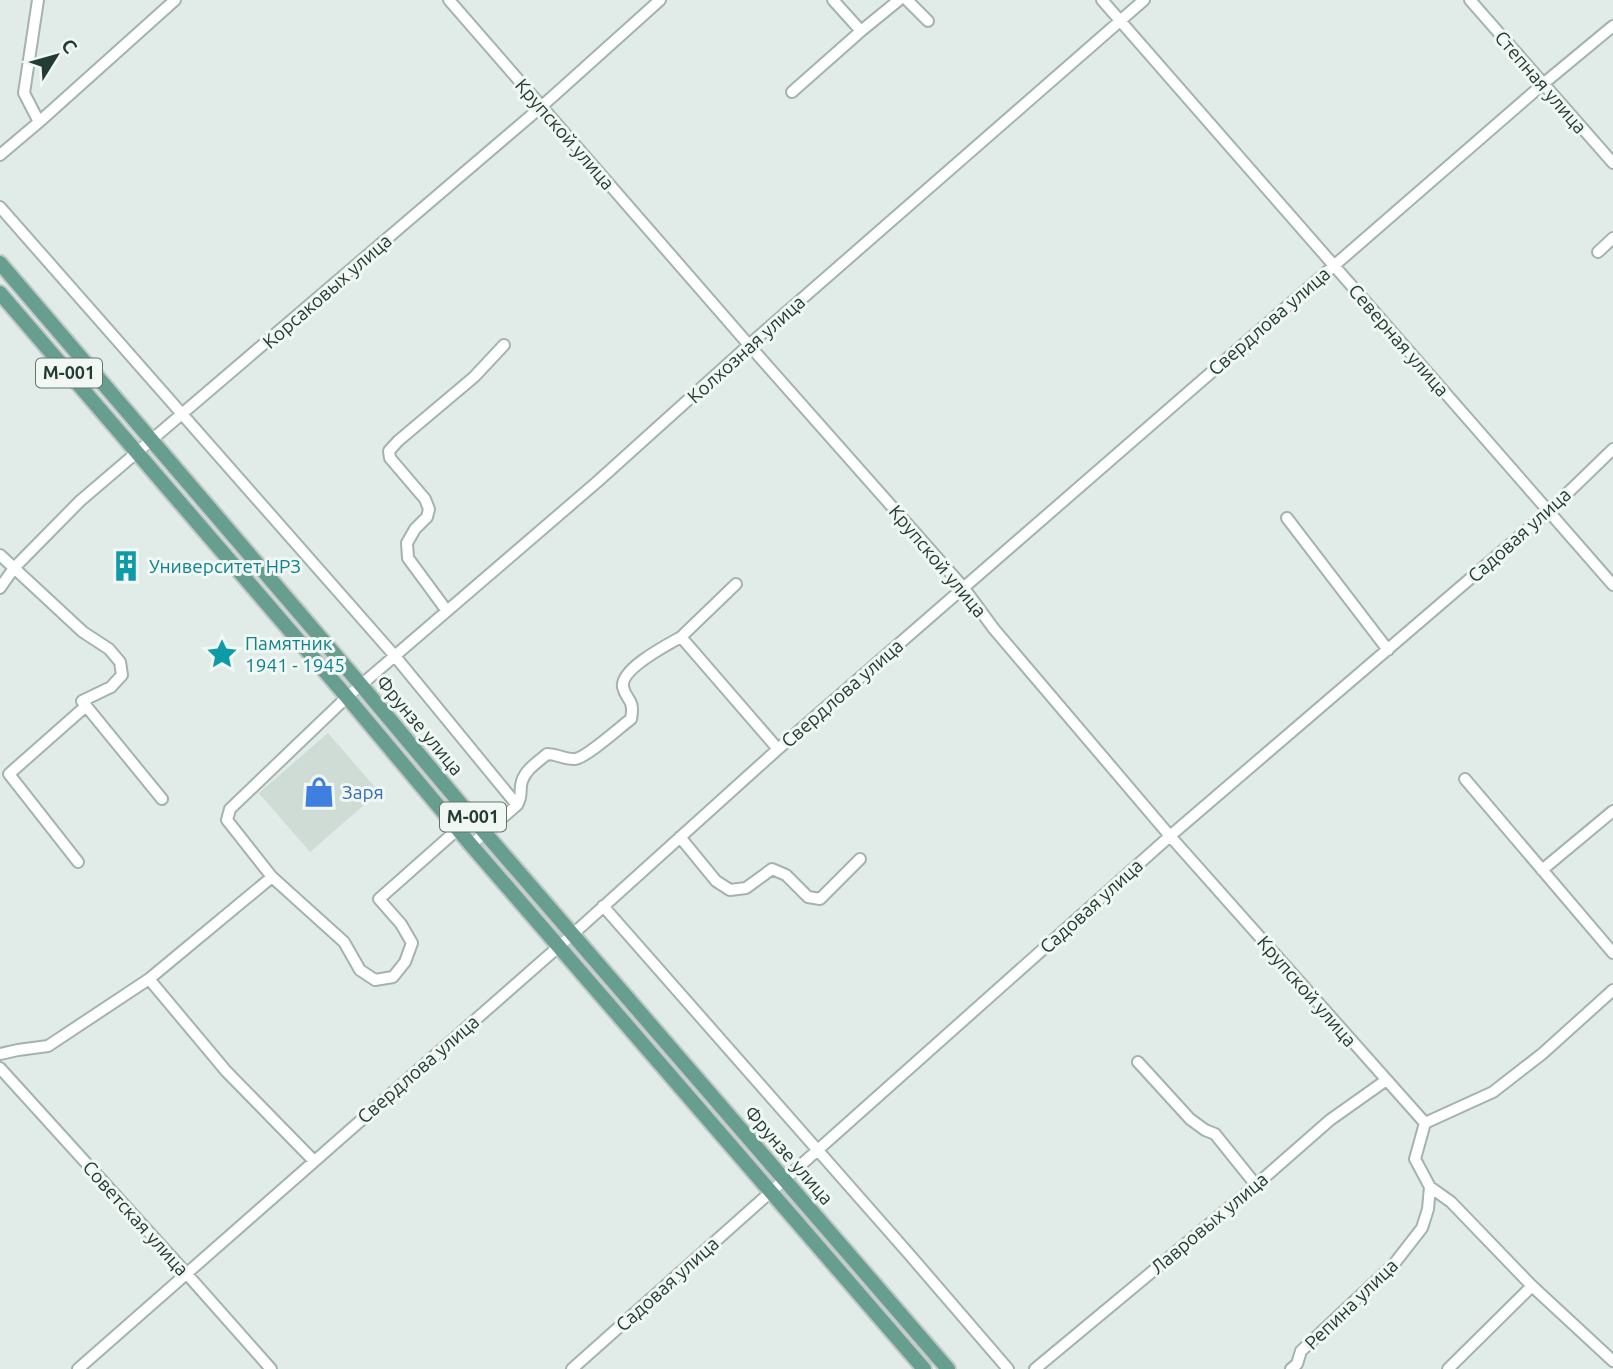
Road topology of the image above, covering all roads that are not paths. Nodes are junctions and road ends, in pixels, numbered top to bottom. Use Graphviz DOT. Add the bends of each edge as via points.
graph roads {
  1 [pos="38,0"];
  2 [pos="175,0"];
  3 [pos="449,0"];
  4 [pos="660,0"];
  5 [pos="833,0"];
  6 [pos="899,0"];
  7 [pos="907,0"];
  8 [pos="1102,0"];
  9 [pos="1144,0"];
  10 [pos="1470,0"];
  11 [pos="928,21"];
  12 [pos="1120,21"];
  13 [pos="1613,26"];
  14 [pos="861,31"];
  15 [pos="1543,84"];
  16 [pos="792,92"];
  17 [pos="541,107"];
  18 [pos="39,122"];
  19 [pos="0,155"];
  20 [pos="1613,163"];
  21 [pos="0,207"];
  22 [pos="1613,238"];
  23 [pos="1598,252"];
  24 [pos="0,263"];
  25 [pos="1334,265"];
  26 [pos="0,293"];
  27 [pos="504,345"];
  28 [pos="749,345"];
  29 [pos="182,415"];
  30 [pos="152,441"];
  31 [pos="1613,449"];
  32 [pos="138,453"];
  33 [pos="1549,511"];
  34 [pos="1287,518"];
  35 [pos="0,555"];
  36 [pos="15,568"];
  37 [pos="736,584"];
  38 [pos="1613,584"];
  39 [pos="963,587"];
  40 [pos="0,588"];
  41 [pos="447,611"];
  42 [pos="681,637"];
  43 [pos="1388,650"];
  44 [pos="394,655"];
  45 [pos="361,685"];
  46 [pos="347,697"];
  47 [pos="86,706"];
  48 [pos="778,749"];
  49 [pos="1465,779"];
  50 [pos="162,799"];
  51 [pos="517,805"];
  52 [pos="1613,811"];
  53 [pos="458,829"];
  54 [pos="485,833"];
  55 [pos="1170,836"];
  56 [pos="680,837"];
  57 [pos="471,845"];
  58 [pos="860,859"];
  59 [pos="78,862"];
  60 [pos="1542,870"];
  61 [pos="272,877"];
  62 [pos="603,906"];
  63 [pos="573,934"];
  64 [pos="559,946"];
  65 [pos="1613,953"];
  66 [pos="149,979"];
  67 [pos="1613,990"];
  68 [pos="0,1054"];
  69 [pos="1138,1062"];
  70 [pos="0,1068"];
  71 [pos="1385,1081"];
  72 [pos="1425,1123"];
  73 [pos="817,1150"];
  74 [pos="314,1161"];
  75 [pos="785,1179"];
  76 [pos="1256,1185"];
  77 [pos="1430,1186"];
  78 [pos="771,1191"];
  79 [pos="186,1273"];
  80 [pos="1532,1286"];
  81 [pos="1613,1362"];
  82 [pos="78,1369"];
  83 [pos="271,1369"];
  84 [pos="572,1369"];
  85 [pos="924,1369"];
  86 [pos="948,1369"];
  87 [pos="1008,1369"];
  88 [pos="1035,1369"];
  89 [pos="1291,1369"];
  90 [pos="1448,1369"];
  1 -- 18 [label="street" via="24,93"];
  2 -- 18 [label="street"];
  3 -- 17 [label="street, Крупской улица"];
  4 -- 17 [label="street, Корсаковых улица"];
  5 -- 14 [label="street"];
  6 -- 14 [label="street"];
  7 -- 11 [label="street"];
  8 -- 12 [label="street, Северная улица"];
  9 -- 12 [label="street, Колхозная улица"];
  10 -- 15 [label="street, Степная улица"];
  12 -- 25 [label="street, Северная улица"];
  12 -- 28 [label="street, Колхозная улица"];
  13 -- 15 [label="street, Свердлова улица"];
  14 -- 16 [label="street"];
  15 -- 20 [label="street, Степная улица"];
  15 -- 25 [label="street, Свердлова улица"];
  17 -- 28 [label="street, Крупской улица"];
  17 -- 29 [label="street, Корсаковых улица"];
  18 -- 19 [label="street"];
  21 -- 29 [label="street"];
  22 -- 23 [label="street"];
  24 -- 30 [label="main road, Фрунзе улица / M-001"];
  25 -- 33 [label="street, Северная улица"];
  25 -- 39 [label="street, Свердлова улица"];
  26 -- 32 [label="main road, Фрунзе улица / M-001"];
  27 -- 41 [label="street" via="389,451 429,509 407,543 408,558"];
  28 -- 39 [label="street, Крупской улица"];
  28 -- 41 [label="street, Колхозная улица"];
  29 -- 30 [label="street, Корсаковых улица"];
  29 -- 44 [label="street"];
  30 -- 32 [label="street, Корсаковых улица"];
  30 -- 45 [label="main road, Фрунзе улица / M-001"];
  31 -- 33 [label="street, Садовая улица"];
  32 -- 36 [label="street, Корсаковых улица" via="80,501"];
  32 -- 46 [label="main road, Фрунзе улица / M-001"];
  33 -- 38 [label="street, Северная улица"];
  33 -- 43 [label="street, Садовая улица"];
  34 -- 43 [label="street"];
  35 -- 36 [label="street"];
  36 -- 40 [label="street, Корсаковых улица"];
  36 -- 47 [label="street" via="120,662 122,675 111,688 82,701"];
  37 -- 42 [label="street"];
  39 -- 48 [label="street, Свердлова улица"];
  39 -- 55 [label="street, Крупской улица" via="993,629"];
  41 -- 44 [label="street, Колхозная улица"];
  42 -- 48 [label="street"];
  42 -- 51 [label="street" via="628,672 623,687 632,702 631,719 580,759 547,754 521,782 522,797"];
  43 -- 55 [label="street, Садовая улица"];
  44 -- 45 [label="street, Колхозная улица"];
  44 -- 51 [label="street"];
  45 -- 46 [label="street, Колхозная улица"];
  45 -- 54 [label="main road, Фрунзе улица / M-001"];
  46 -- 53 [label="main road, Фрунзе улица / M-001"];
  46 -- 61 [label="street, Колхозная улица" via="230,809 227,820"];
  47 -- 50 [label="street"];
  47 -- 59 [label="street" via="9,774"];
  48 -- 56 [label="street, Свердлова улица"];
  49 -- 60 [label="street"];
  51 -- 54 [label="street"];
  52 -- 60 [label="street"];
  53 -- 57 [label="main road, Фрунзе улица / M-001"];
  53 -- 61 [label="street" via="379,899 412,943 393,977 375,980 360,970 344,942"];
  54 -- 57 [label="street"];
  54 -- 63 [label="main road, Фрунзе улица / M-001"];
  55 -- 71 [label="street, Крупской улица"];
  55 -- 73 [label="street, Садовая улица"];
  56 -- 58 [label="street" via="716,881 730,890 746,888 772,869 786,875 808,897 820,899"];
  56 -- 62 [label="street, Свердлова улица"];
  57 -- 64 [label="main road, Фрунзе улица / M-001"];
  60 -- 65 [label="street"];
  61 -- 66 [label="street"];
  62 -- 63 [label="street, Свердлова улица"];
  62 -- 73 [label="street"];
  63 -- 64 [label="street, Свердлова улица"];
  63 -- 75 [label="main road, Фрунзе улица / M-001"];
  64 -- 74 [label="street, Свердлова улица"];
  64 -- 78 [label="main road, Фрунзе улица / M-001"];
  66 -- 68 [label="street" via="48,1046"];
  66 -- 74 [label="street" via="226,1071"];
  67 -- 72 [label="street" via="1493,1093"];
  69 -- 76 [label="street" via="1190,1119 1215,1135"];
  70 -- 79 [label="street, Советская улица"];
  71 -- 72 [label="street, Крупской улица"];
  71 -- 76 [label="street, Лавровых улица" via="1330,1120"];
  72 -- 77 [label="street" via="1415,1159"];
  73 -- 75 [label="street, Садовая улица"];
  73 -- 87 [label="street"];
  74 -- 79 [label="street, Свердлова улица"];
  75 -- 78 [label="street, Садовая улица"];
  75 -- 86 [label="main road, Фрунзе улица / M-001"];
  76 -- 88 [label="street, Лавровых улица"];
  77 -- 80 [label="street"];
  77 -- 89 [label="street, Репина улица" via="1422,1228 1394,1264 1301,1351"];
  78 -- 84 [label="street, Садовая улица"];
  78 -- 85 [label="main road, Фрунзе улица / M-001"];
  79 -- 82 [label="street, Свердлова улица"];
  79 -- 83 [label="street, Советская улица"];
  80 -- 81 [label="street"];
  80 -- 90 [label="street"];
}
